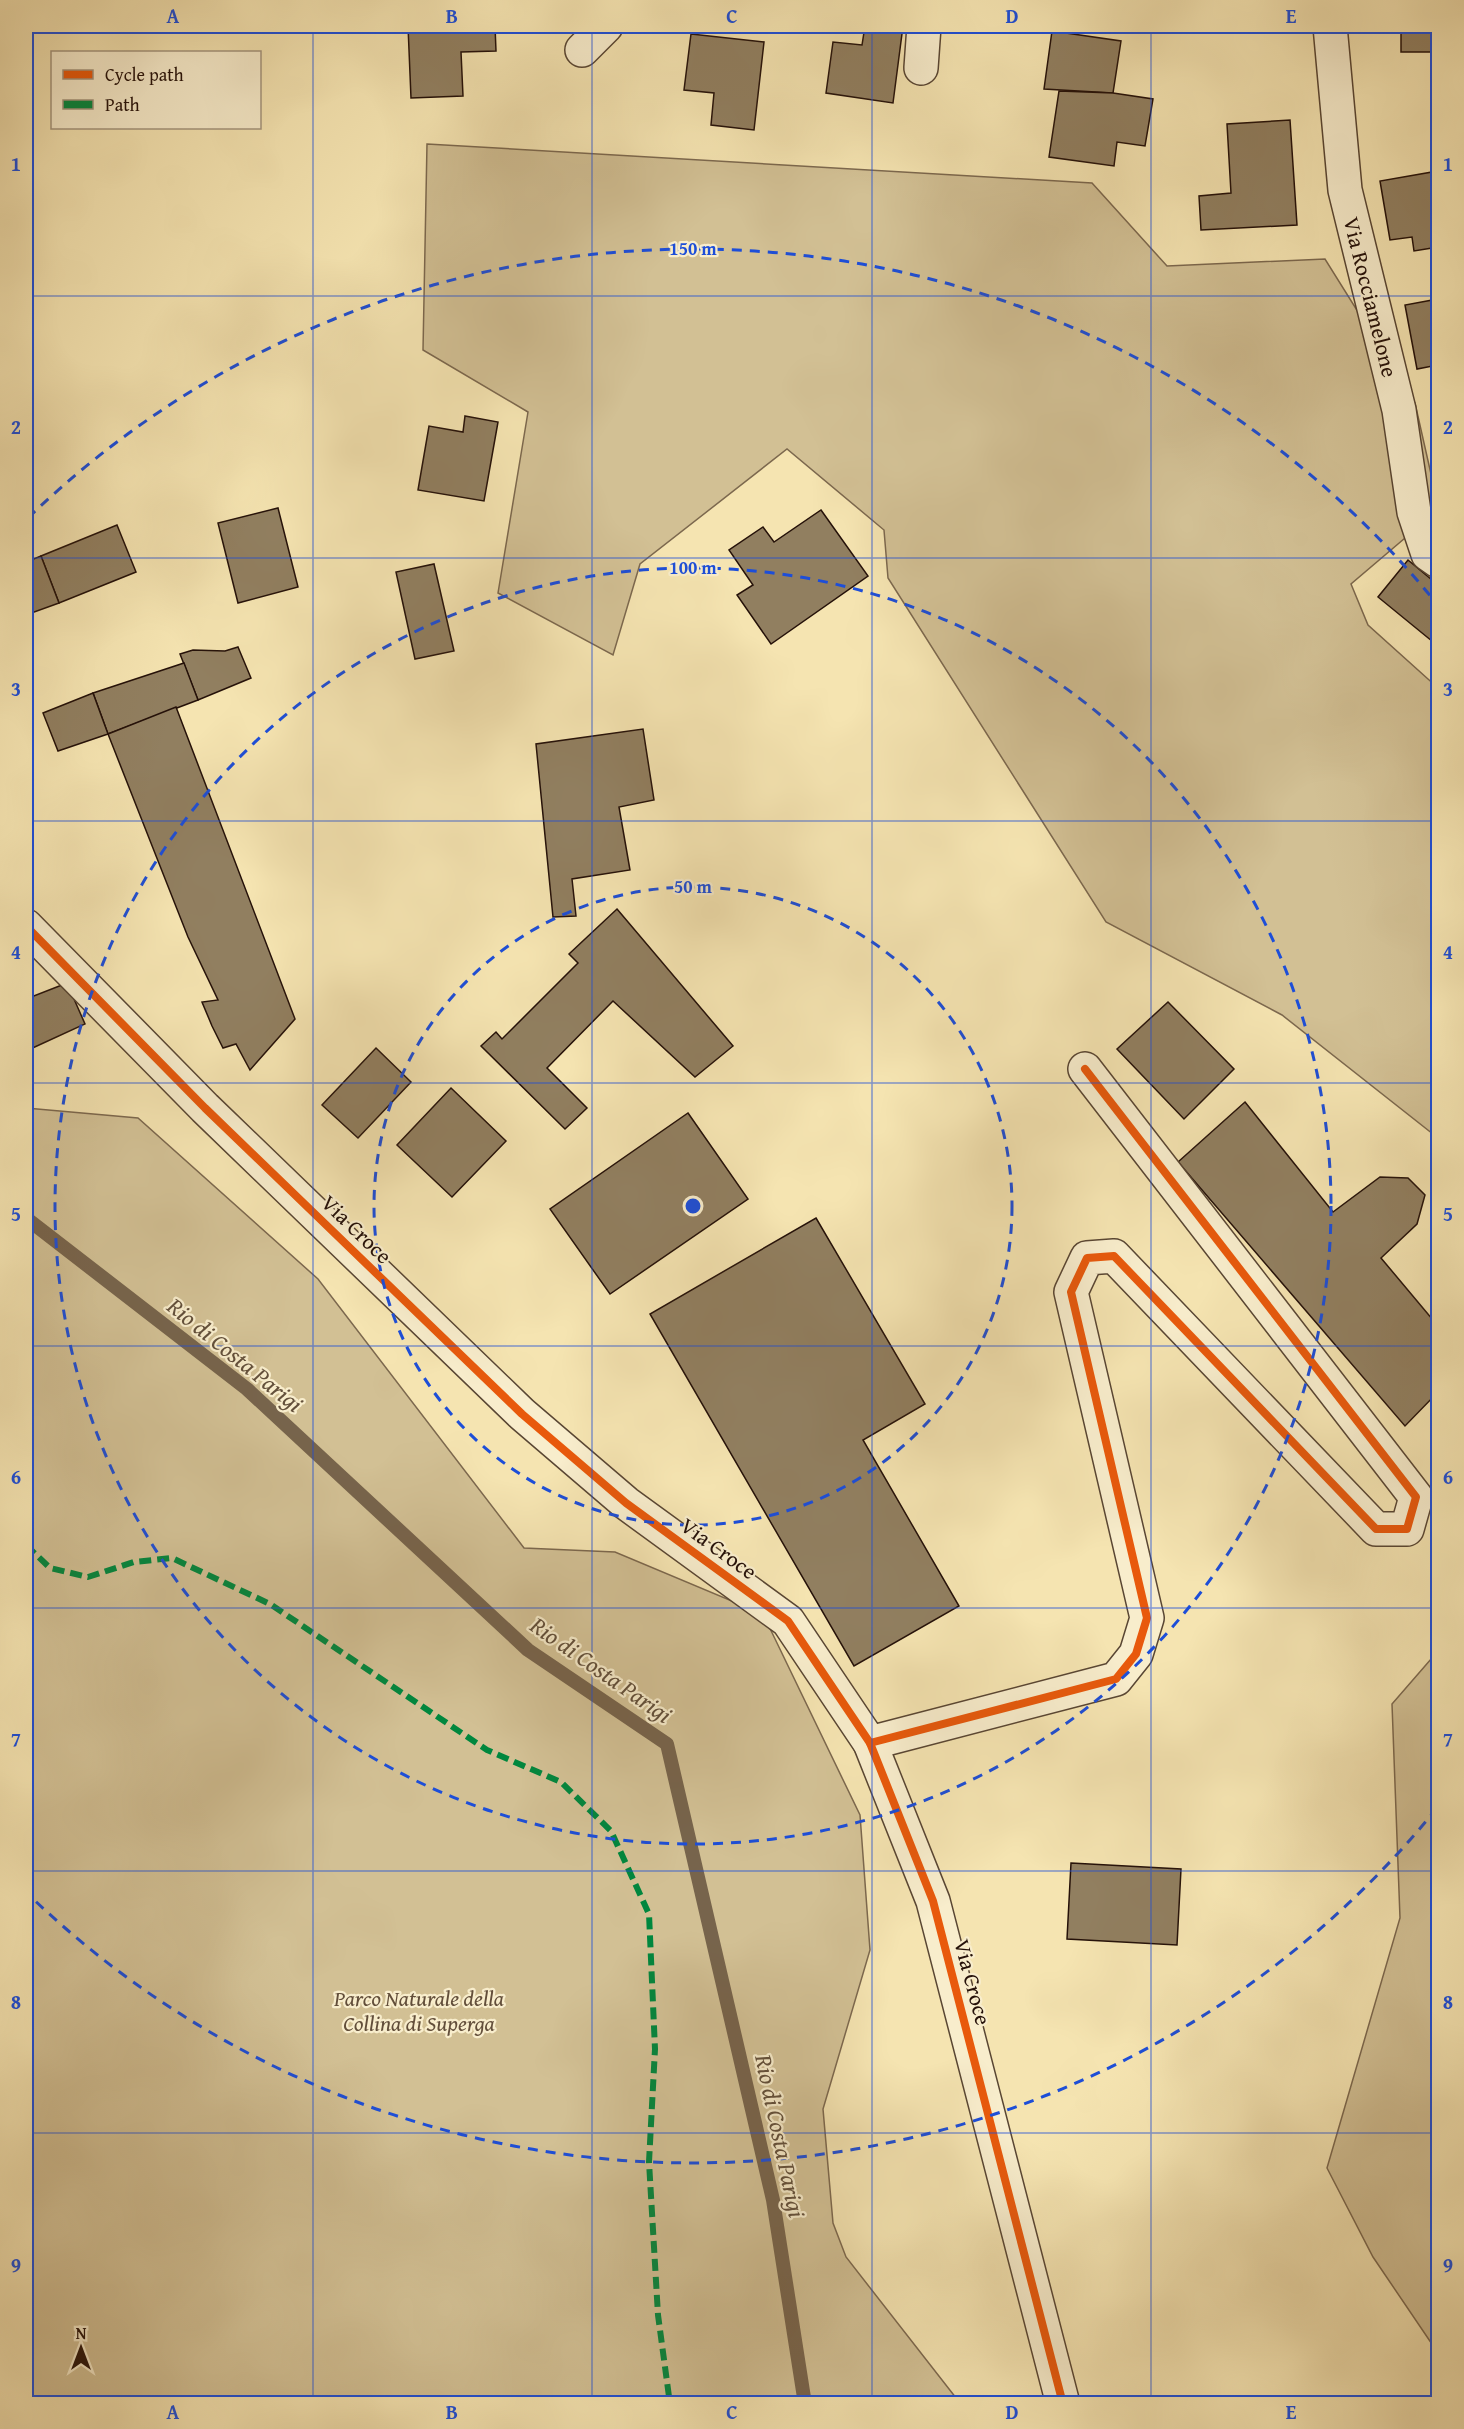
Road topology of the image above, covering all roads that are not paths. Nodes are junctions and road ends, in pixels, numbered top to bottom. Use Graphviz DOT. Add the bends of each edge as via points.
graph roads {
  1 [pos="606,26"];
  2 [pos="924,26"];
  3 [pos="1330,26"];
  4 [pos="582,50"];
  5 [pos="921,68"];
  6 [pos="1438,561"];
  7 [pos="26,926"];
  8 [pos="1085,1069"];
  9 [pos="870,1743"];
  10 [pos="1063,2403"];
  1 -- 4 [label="street"];
  2 -- 5 [label="street"];
  3 -- 6 [label="street, Via Rocciamelone" via="1345,190 1399,410 1414,512 1428,554"];
  7 -- 9 [label="street, Via Croce" via="205,1108 522,1414 626,1503 788,1621"];
  8 -- 9 [label="street" via="1416,1497 1407,1529 1376,1529 1114,1256 1087,1258 1071,1292 1147,1618 1136,1654 1116,1679"];
  9 -- 10 [label="street, Via Croce" via="933,1901"];
}
